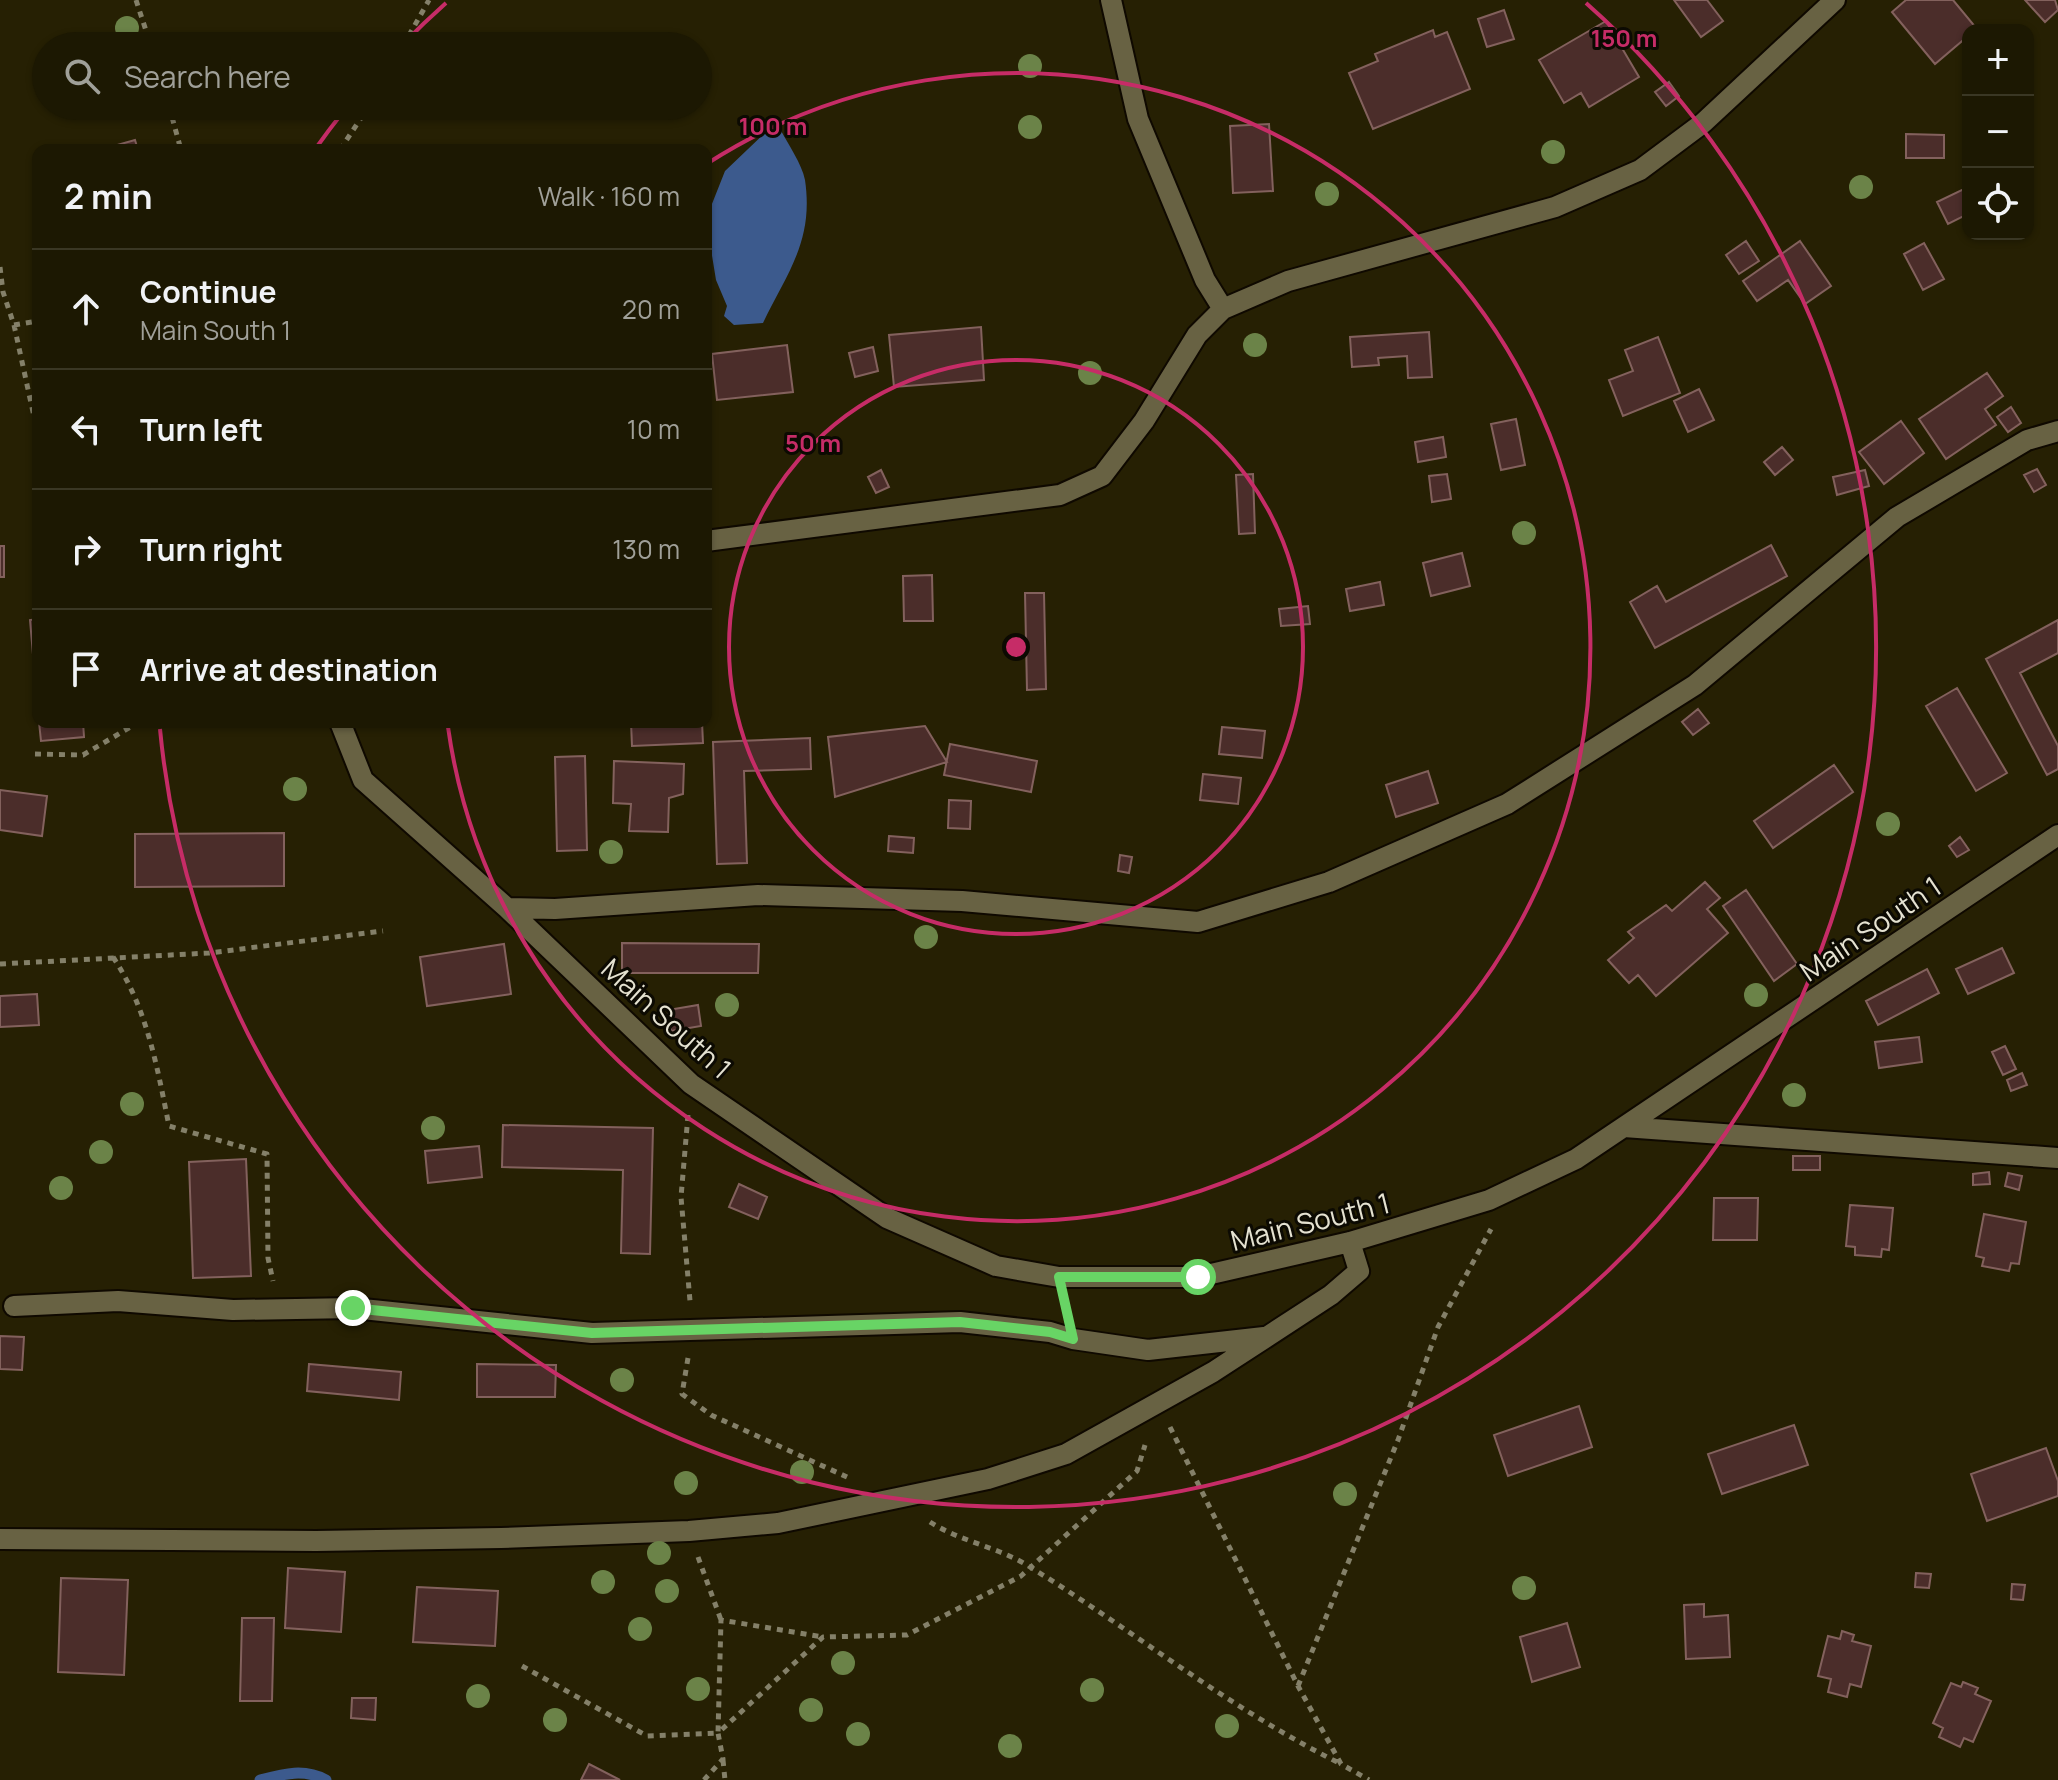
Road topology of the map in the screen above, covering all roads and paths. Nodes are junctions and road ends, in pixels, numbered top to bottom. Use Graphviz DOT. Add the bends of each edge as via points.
graph roads {
  1 [pos="136,0"];
  2 [pos="429,0"];
  3 [pos="1111,0"];
  4 [pos="1835,0"];
  5 [pos="146,32"];
  6 [pos="411,32"];
  7 [pos="173,120"];
  8 [pos="360,120"];
  9 [pos="179,144"];
  10 [pos="344,144"];
  11 [pos="0,267"];
  12 [pos="1223,309"];
  13 [pos="32,322"];
  14 [pos="14,325"];
  15 [pos="32,408"];
  16 [pos="2058,431"];
  17 [pos="712,540"];
  18 [pos="129,728"];
  19 [pos="342,728"];
  20 [pos="35,754"];
  21 [pos="2058,835"];
  22 [pos="507,908"];
  23 [pos="383,931"];
  24 [pos="113,957"];
  25 [pos="0,964"];
  26 [pos="1624,1127"];
  27 [pos="2058,1158"];
  28 [pos="1489,1200"];
  29 [pos="1350,1242"];
  30 [pos="14,1306"];
  31 [pos="279,1309"];
  32 [pos="1268,1337"];
  33 [pos="1158,1402"];
  34 [pos="689,1531"];
  35 [pos="0,1539"];
  36 [pos="721,1620"];
  37 [pos="823,1637"];
  38 [pos="522,1666"];
  39 [pos="1298,1686"];
  40 [pos="718,1733"];
  41 [pos="723,1759"];
  42 [pos="704,1780"];
  43 [pos="725,1780"];
  44 [pos="1369,1780"];
  1 -- 5 [label="path"];
  2 -- 6 [label="path"];
  3 -- 12 [label="street" via="1138,119 1205,280"];
  4 -- 12 [label="street" via="1703,123 1640,170 1555,207 1288,281"];
  7 -- 9 [label="path"];
  8 -- 10 [label="path"];
  11 -- 14 [label="path"];
  12 -- 17 [label="street" via="1197,335 1144,421 1102,476 1060,495"];
  13 -- 14 [label="path"];
  14 -- 15 [label="path"];
  16 -- 22 [label="street" via="2027,440 1897,517 1695,685 1507,804 1314,887 1198,922 962,901 758,895"];
  18 -- 20 [label="path" via="83,755"];
  19 -- 22 [label="street, Main South 1" via="363,780"];
  21 -- 26 [label="street, Main South 1"];
  22 -- 29 [label="street, Main South 1" via="691,1084 887,1218 996,1266 1059,1277 1198,1277"];
  23 -- 24 [label="path" via="209,953"];
  24 -- 25 [label="path"];
  24 -- 31 [label="path" via="135,989 169,1126 267,1154 268,1258"];
  26 -- 27 [label="street"];
  26 -- 28 [label="street, Main South 1" via="1576,1159"];
  28 -- 29 [label="street, Main South 1"];
  28 -- 39 [label="path" via="1491,1233 1438,1327"];
  29 -- 32 [label="street" via="1359,1271"];
  30 -- 31 [label="street" via="118,1301"];
  31 -- 32 [label="street" via="353,1308 592,1333 960,1322 1148,1350"];
  32 -- 33 [label="street"];
  33 -- 34 [label="street" via="1066,1454 988,1479 778,1523"];
  33 -- 37 [label="path" via="1137,1471 1021,1576 907,1635"];
  33 -- 39 [label="path"];
  34 -- 35 [label="street" via="316,1541"];
  34 -- 36 [label="path"];
  36 -- 37 [label="path"];
  36 -- 40 [label="path"];
  37 -- 40 [label="path"];
  38 -- 40 [label="path" via="647,1736"];
  39 -- 44 [label="path" via="1341,1764"];
  40 -- 41 [label="path"];
  41 -- 42 [label="path"];
  41 -- 43 [label="path"];
}
